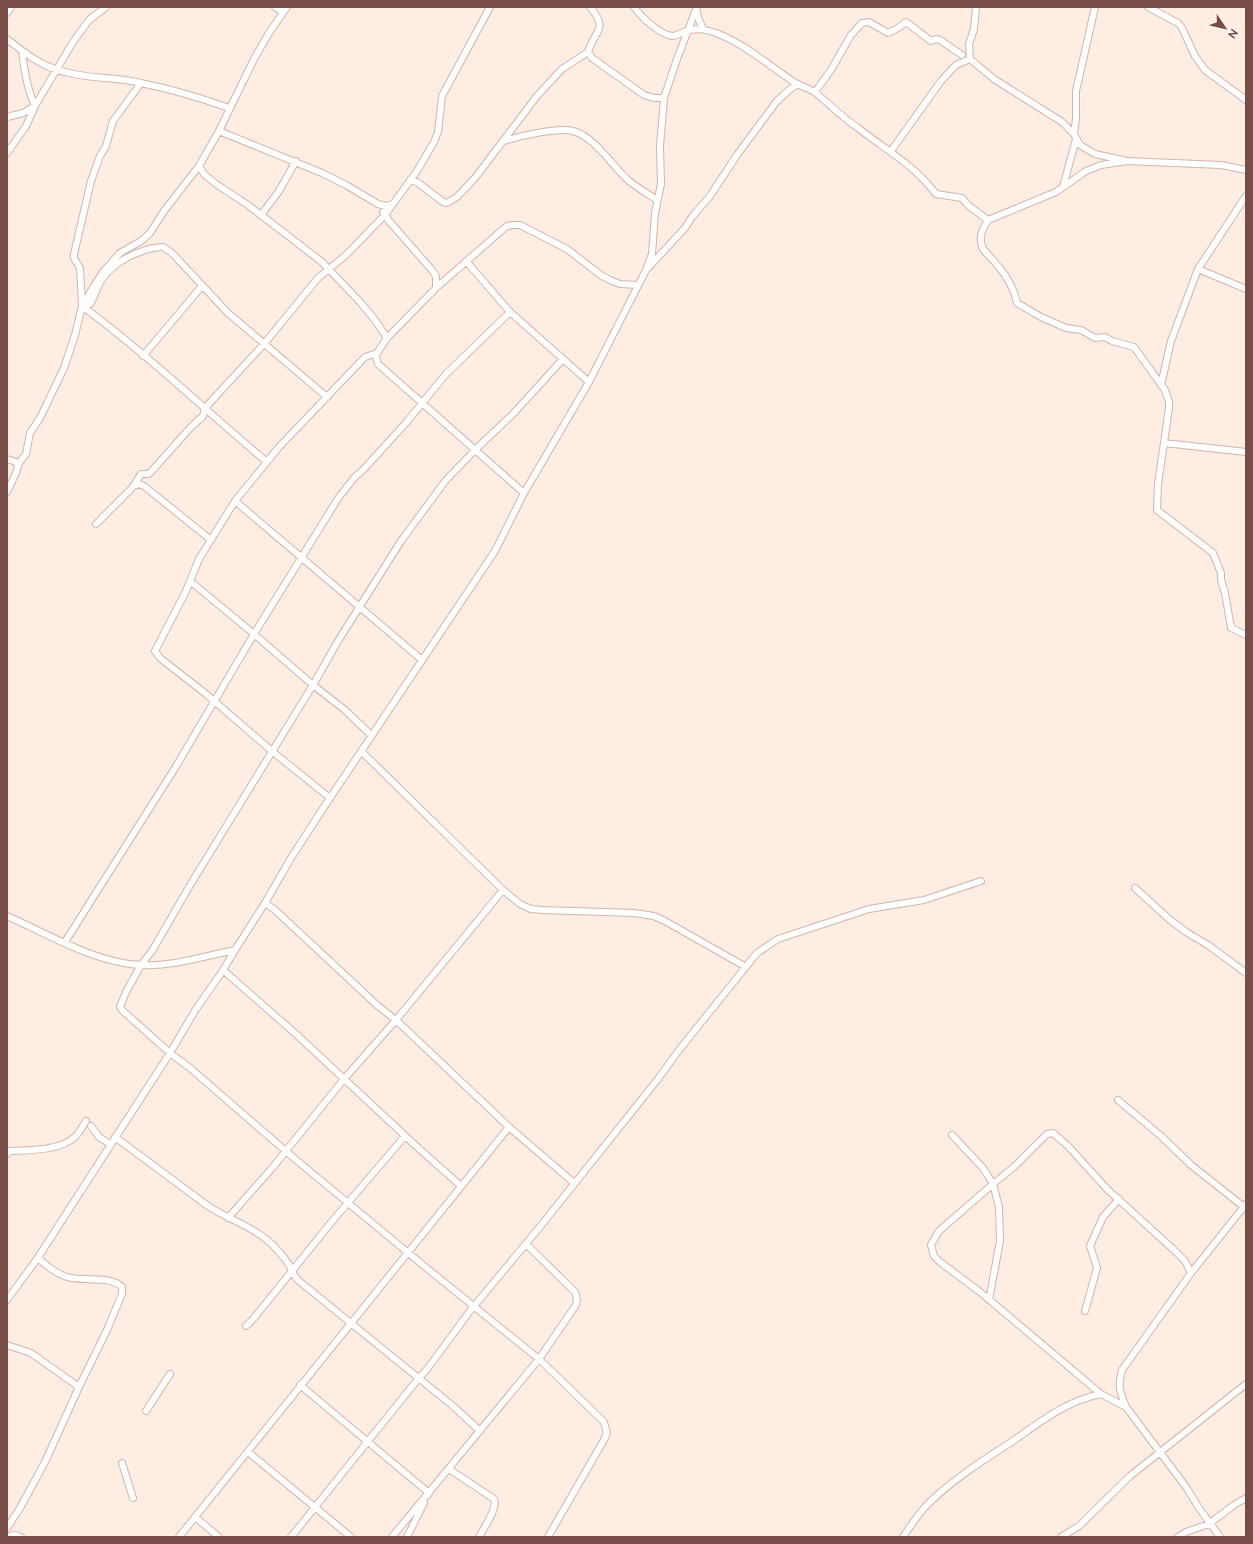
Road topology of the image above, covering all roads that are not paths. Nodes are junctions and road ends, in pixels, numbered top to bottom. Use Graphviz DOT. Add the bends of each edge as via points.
graph roads {
  1 [pos="11,7"];
  2 [pos="106,7"];
  3 [pos="275,7"];
  4 [pos="490,7"];
  5 [pos="590,7"];
  6 [pos="634,7"];
  7 [pos="976,7"];
  8 [pos="1095,7"];
  9 [pos="1148,7"];
  10 [pos="697,8"];
  11 [pos="285,9"];
  12 [pos="7,13"];
  13 [pos="704,28"];
  14 [pos="688,30"];
  15 [pos="7,39"];
  16 [pos="969,44"];
  17 [pos="22,51"];
  18 [pos="588,52"];
  19 [pos="962,55"];
  20 [pos="970,59"];
  21 [pos="956,65"];
  22 [pos="56,70"];
  23 [pos="141,83"];
  24 [pos="798,84"];
  25 [pos="815,92"];
  26 [pos="664,98"];
  27 [pos="1246,100"];
  28 [pos="35,106"];
  29 [pos="229,108"];
  30 [pos="7,117"];
  31 [pos="219,131"];
  32 [pos="1075,137"];
  33 [pos="504,141"];
  34 [pos="891,151"];
  35 [pos="7,153"];
  36 [pos="296,161"];
  37 [pos="1127,161"];
  38 [pos="199,166"];
  39 [pos="1246,170"];
  40 [pos="410,180"];
  41 [pos="1063,187"];
  42 [pos="1246,196"];
  43 [pos="657,200"];
  44 [pos="378,204"];
  45 [pos="393,204"];
  46 [pos="261,215"];
  47 [pos="385,215"];
  48 [pos="988,220"];
  49 [pos="466,262"];
  50 [pos="329,269"];
  51 [pos="1198,269"];
  52 [pos="646,270"];
  53 [pos="638,285"];
  54 [pos="202,286"];
  55 [pos="436,288"];
  56 [pos="1246,289"];
  57 [pos="82,306"];
  58 [pos="510,312"];
  59 [pos="387,338"];
  60 [pos="264,344"];
  61 [pos="376,353"];
  62 [pos="143,356"];
  63 [pos="563,359"];
  64 [pos="590,382"];
  65 [pos="1161,385"];
  66 [pos="327,397"];
  67 [pos="422,402"];
  68 [pos="206,408"];
  69 [pos="1164,443"];
  70 [pos="476,449"];
  71 [pos="1246,452"];
  72 [pos="7,459"];
  73 [pos="267,462"];
  74 [pos="19,463"];
  75 [pos="134,486"];
  76 [pos="7,492"];
  77 [pos="524,493"];
  78 [pos="235,501"];
  79 [pos="96,524"];
  80 [pos="211,540"];
  81 [pos="301,557"];
  82 [pos="190,581"];
  83 [pos="360,607"];
  84 [pos="254,634"];
  85 [pos="1246,635"];
  86 [pos="422,660"];
  87 [pos="313,685"];
  88 [pos="214,701"];
  89 [pos="371,735"];
  90 [pos="361,751"];
  91 [pos="273,752"];
  92 [pos="330,798"];
  93 [pos="982,882"];
  94 [pos="1135,888"];
  95 [pos="503,890"];
  96 [pos="265,903"];
  97 [pos="7,916"];
  98 [pos="65,942"];
  99 [pos="234,950"];
  100 [pos="141,965"];
  101 [pos="746,967"];
  102 [pos="223,970"];
  103 [pos="1246,973"];
  104 [pos="396,1020"];
  105 [pos="170,1053"];
  106 [pos="344,1079"];
  107 [pos="1118,1100"];
  108 [pos="86,1121"];
  109 [pos="91,1126"];
  110 [pos="509,1127"];
  111 [pos="952,1135"];
  112 [pos="115,1136"];
  113 [pos="405,1136"];
  114 [pos="110,1144"];
  115 [pos="286,1151"];
  116 [pos="7,1154"];
  117 [pos="574,1183"];
  118 [pos="993,1184"];
  119 [pos="461,1186"];
  120 [pos="1119,1199"];
  121 [pos="348,1203"];
  122 [pos="1245,1205"];
  123 [pos="228,1218"];
  124 [pos="526,1244"];
  125 [pos="407,1251"];
  126 [pos="38,1258"];
  127 [pos="292,1271"];
  128 [pos="1191,1273"];
  129 [pos="7,1300"];
  130 [pos="989,1300"];
  131 [pos="474,1306"];
  132 [pos="1085,1311"];
  133 [pos="350,1323"];
  134 [pos="246,1326"];
  135 [pos="7,1345"];
  136 [pos="539,1359"];
  137 [pos="170,1374"];
  138 [pos="418,1378"];
  139 [pos="1246,1384"];
  140 [pos="300,1385"];
  141 [pos="79,1387"];
  142 [pos="1102,1394"];
  143 [pos="1126,1407"];
  144 [pos="146,1411"];
  145 [pos="480,1431"];
  146 [pos="368,1442"];
  147 [pos="248,1452"];
  148 [pos="1160,1452"];
  149 [pos="122,1463"];
  150 [pos="449,1469"];
  151 [pos="429,1492"];
  152 [pos="133,1498"];
  153 [pos="1246,1498"];
  154 [pos="315,1507"];
  155 [pos="195,1517"];
  156 [pos="1209,1524"];
  157 [pos="7,1528"];
  158 [pos="7,1537"];
  159 [pos="21,1537"];
  160 [pos="179,1537"];
  161 [pos="220,1537"];
  162 [pos="291,1537"];
  163 [pos="351,1537"];
  164 [pos="392,1537"];
  165 [pos="407,1537"];
  166 [pos="479,1537"];
  167 [pos="548,1537"];
  168 [pos="903,1537"];
  169 [pos="1061,1537"];
  170 [pos="1178,1537"];
  171 [pos="1220,1537"];
  1 -- 12 [label="street"];
  2 -- 22 [label="street" via="90,20"];
  3 -- 11 [label="street"];
  4 -- 40 [label="street" via="442,96 440,124 434,142"];
  5 -- 18 [label="street" via="600,22 600,28"];
  6 -- 14 [label="street" via="641,16 667,34 673,36"];
  7 -- 16 [label="street" via="974,29"];
  8 -- 32 [label="street" via="1076,91"];
  9 -- 27 [label="street" via="1178,23 1205,70"];
  10 -- 13 [label="street" via="699,20"];
  10 -- 14 [label="street"];
  11 -- 29 [label="street" via="254,59"];
  13 -- 14 [label="street"];
  13 -- 24 [label="street" via="764,60"];
  14 -- 26 [label="street"];
  15 -- 17 [label="street"];
  16 -- 19 [label="street"];
  16 -- 20 [label="street"];
  17 -- 22 [label="street"];
  17 -- 28 [label="street" via="24,70"];
  18 -- 26 [label="street" via="592,58 644,95"];
  18 -- 33 [label="street" via="562,69 537,96"];
  19 -- 21 [label="street"];
  19 -- 25 [label="street" via="937,38 931,41 906,22 888,33 869,22 862,23"];
  20 -- 21 [label="street"];
  20 -- 32 [label="street" via="994,79 1053,115"];
  21 -- 34 [label="street" via="941,81"];
  22 -- 23 [label="street"];
  22 -- 28 [label="street"];
  23 -- 29 [label="street" via="202,98"];
  23 -- 57 [label="street" via="113,121 89,187 74,254 80,268"];
  24 -- 25 [label="street"];
  24 -- 52 [label="street" via="777,101 710,196 685,228"];
  25 -- 34 [label="street" via="858,129"];
  26 -- 43 [label="street" via="660,146 661,184"];
  28 -- 30 [label="street" via="23,113"];
  28 -- 35 [label="street" via="26,126"];
  29 -- 31 [label="street"];
  31 -- 36 [label="street"];
  31 -- 38 [label="street"];
  32 -- 37 [label="street" via="1080,145 1095,154"];
  32 -- 41 [label="street"];
  33 -- 40 [label="street" via="453,201 443,202 417,182"];
  33 -- 43 [label="street" via="546,132 575,131 603,153 630,181"];
  34 -- 48 [label="street" via="925,179 936,194 962,198"];
  36 -- 44 [label="street"];
  36 -- 46 [label="street" via="279,191"];
  37 -- 39 [label="street" via="1221,166"];
  37 -- 41 [label="street" via="1101,164"];
  38 -- 46 [label="street" via="212,181"];
  38 -- 57 [label="street" via="150,233 120,254 103,272"];
  40 -- 45 [label="street"];
  41 -- 48 [label="street"];
  42 -- 51 [label="street"];
  43 -- 52 [label="street" via="652,254"];
  44 -- 45 [label="street"];
  44 -- 47 [label="street"];
  45 -- 47 [label="street"];
  46 -- 50 [label="street" via="310,251"];
  47 -- 50 [label="street"];
  47 -- 55 [label="street" via="436,276"];
  48 -- 65 [label="street" via="980,235 981,244 1015,290 1017,302 1041,317 1066,328 1081,330 1095,338 1105,337 1134,347"];
  49 -- 53 [label="street" via="508,226 520,225 567,250 602,276 620,284"];
  49 -- 55 [label="street"];
  49 -- 58 [label="street"];
  50 -- 59 [label="street" via="375,320"];
  50 -- 60 [label="street" via="313,283"];
  51 -- 56 [label="street"];
  51 -- 65 [label="street" via="1171,341"];
  52 -- 53 [label="street"];
  53 -- 64 [label="street"];
  54 -- 57 [label="street" via="169,250 159,247 122,260 101,280 90,304"];
  54 -- 60 [label="street"];
  54 -- 62 [label="street"];
  55 -- 59 [label="street"];
  57 -- 62 [label="street"];
  57 -- 74 [label="street" via="64,368 30,433 26,454"];
  58 -- 63 [label="street"];
  58 -- 67 [label="street" via="446,374"];
  59 -- 61 [label="street"];
  60 -- 66 [label="street"];
  60 -- 68 [label="street"];
  61 -- 66 [label="street" via="365,357"];
  61 -- 67 [label="street" via="378,364"];
  62 -- 68 [label="street"];
  63 -- 64 [label="street"];
  63 -- 70 [label="street" via="513,414"];
  64 -- 77 [label="street"];
  65 -- 69 [label="street" via="1169,402"];
  66 -- 73 [label="street"];
  67 -- 70 [label="street"];
  67 -- 81 [label="street" via="347,486"];
  68 -- 73 [label="street"];
  68 -- 75 [label="street" via="203,416 151,472 147,475 141,474"];
  69 -- 71 [label="street"];
  69 -- 85 [label="street" via="1156,510 1213,553 1221,573 1231,628"];
  70 -- 77 [label="street"];
  70 -- 83 [label="street" via="446,480 400,541"];
  72 -- 74 [label="street"];
  73 -- 78 [label="street"];
  74 -- 76 [label="street"];
  75 -- 79 [label="street"];
  75 -- 80 [label="street" via="144,486"];
  77 -- 86 [label="street" via="494,552"];
  78 -- 80 [label="street"];
  78 -- 81 [label="street"];
  80 -- 82 [label="street" via="199,559"];
  81 -- 83 [label="street"];
  81 -- 84 [label="street"];
  82 -- 84 [label="street"];
  82 -- 88 [label="street" via="155,653"];
  83 -- 86 [label="street"];
  83 -- 87 [label="street"];
  84 -- 87 [label="street"];
  84 -- 88 [label="street"];
  86 -- 89 [label="street"];
  87 -- 89 [label="street"];
  87 -- 91 [label="street"];
  88 -- 91 [label="street"];
  88 -- 98 [label="street" via="175,768"];
  89 -- 90 [label="street"];
  90 -- 92 [label="street"];
  90 -- 95 [label="street"];
  91 -- 92 [label="street"];
  91 -- 100 [label="street" via="192,882 152,952"];
  92 -- 96 [label="street"];
  93 -- 101 [label="street" via="924,900 869,909 778,938 757,953"];
  94 -- 103 [label="street" via="1180,928"];
  95 -- 101 [label="street" via="520,904 531,909 654,916"];
  95 -- 104 [label="street"];
  96 -- 99 [label="street"];
  96 -- 104 [label="street"];
  97 -- 98 [label="street"];
  98 -- 100 [label="street" via="115,962"];
  99 -- 100 [label="street" via="164,964"];
  99 -- 102 [label="street"];
  100 -- 105 [label="street" via="120,1007"];
  101 -- 117 [label="street"];
  102 -- 105 [label="street"];
  102 -- 106 [label="street"];
  104 -- 106 [label="street"];
  104 -- 110 [label="street"];
  105 -- 112 [label="street"];
  105 -- 115 [label="street"];
  106 -- 113 [label="street"];
  106 -- 115 [label="street"];
  107 -- 122 [label="street" via="1191,1165"];
  108 -- 116 [label="street" via="76,1137 60,1145 44,1149 10,1151"];
  109 -- 114 [label="street" via="99,1137"];
  110 -- 117 [label="street"];
  110 -- 119 [label="street"];
  111 -- 118 [label="street" via="983,1168"];
  112 -- 114 [label="street"];
  112 -- 123 [label="street" via="208,1206"];
  113 -- 119 [label="street"];
  113 -- 121 [label="street"];
  114 -- 126 [label="street"];
  115 -- 121 [label="street"];
  115 -- 123 [label="street"];
  117 -- 124 [label="street"];
  118 -- 120 [label="street" via="1048,1134 1053,1133"];
  118 -- 130 [label="street" via="999,1208 1000,1241"];
  118 -- 130 [label="street" via="939,1231 931,1245 934,1256"];
  119 -- 125 [label="street"];
  120 -- 128 [label="street" via="1185,1261"];
  120 -- 132 [label="street" via="1103,1217 1090,1246 1097,1268"];
  121 -- 125 [label="street"];
  121 -- 127 [label="street"];
  122 -- 128 [label="street"];
  123 -- 127 [label="street" via="245,1225 268,1240"];
  124 -- 131 [label="street"];
  124 -- 136 [label="street" via="575,1292 577,1299 576,1305"];
  125 -- 131 [label="street"];
  125 -- 133 [label="street"];
  126 -- 129 [label="street"];
  126 -- 141 [label="street" via="48,1267 67,1277 112,1281 121,1286 122,1299"];
  127 -- 133 [label="street" via="299,1281"];
  127 -- 134 [label="street"];
  128 -- 143 [label="street" via="1122,1370 1119,1391"];
  130 -- 142 [label="street"];
  131 -- 136 [label="street"];
  131 -- 138 [label="street"];
  133 -- 138 [label="street"];
  133 -- 140 [label="street"];
  135 -- 141 [label="street" via="31,1353"];
  136 -- 145 [label="street"];
  136 -- 167 [label="street" via="600,1418 607,1432"];
  137 -- 144 [label="street"];
  138 -- 145 [label="street"];
  138 -- 146 [label="street"];
  139 -- 148 [label="street"];
  140 -- 146 [label="street"];
  140 -- 147 [label="street"];
  141 -- 157 [label="street" via="45,1462"];
  142 -- 143 [label="street"];
  142 -- 168 [label="street" via="1075,1402 986,1458 931,1501"];
  143 -- 148 [label="street"];
  145 -- 150 [label="street"];
  146 -- 151 [label="street"];
  146 -- 154 [label="street"];
  147 -- 154 [label="street"];
  147 -- 155 [label="street"];
  148 -- 156 [label="street"];
  148 -- 169 [label="street" via="1130,1476 1079,1526"];
  149 -- 152 [label="street"];
  150 -- 151 [label="street"];
  150 -- 166 [label="street" via="496,1502"];
  151 -- 164 [label="street"];
  151 -- 165 [label="street"];
  153 -- 156 [label="street"];
  154 -- 162 [label="street"];
  154 -- 163 [label="street"];
  155 -- 160 [label="street"];
  155 -- 161 [label="street"];
  156 -- 170 [label="street"];
  156 -- 171 [label="street"];
  158 -- 159 [label="street"];
}
